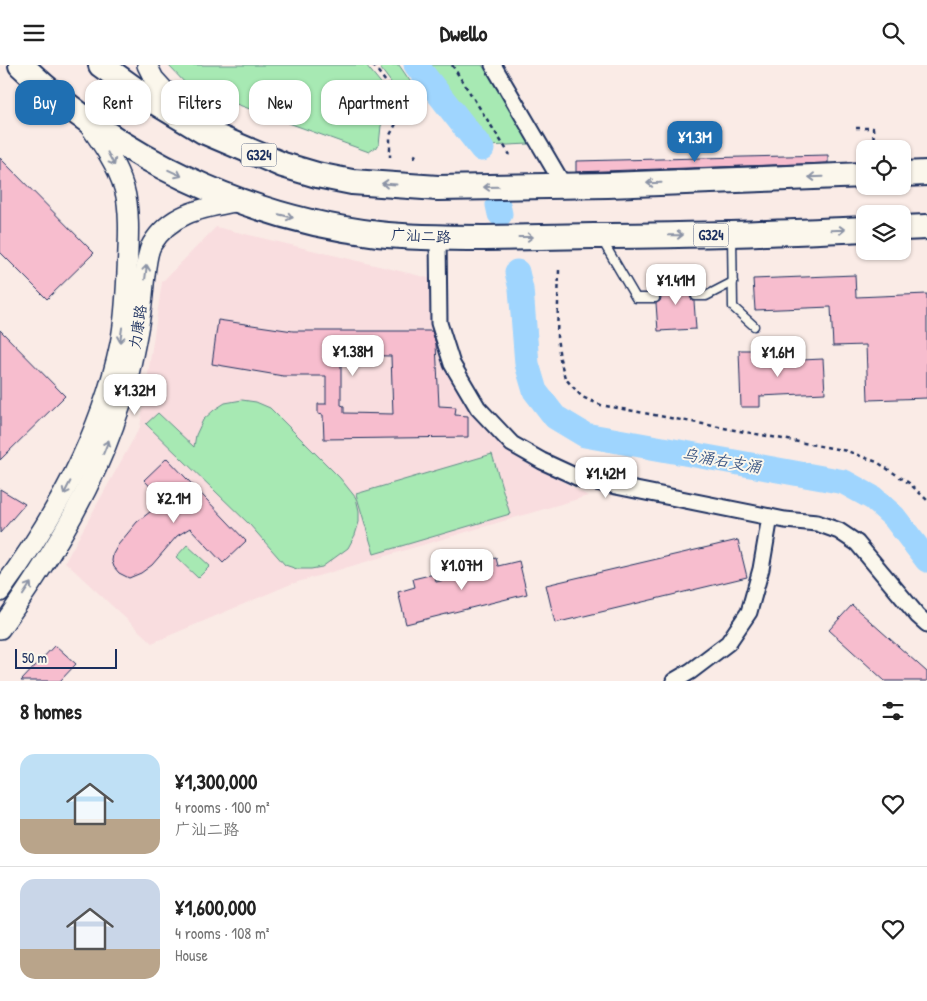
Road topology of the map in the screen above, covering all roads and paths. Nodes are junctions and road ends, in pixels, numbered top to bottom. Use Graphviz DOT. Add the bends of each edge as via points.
graph roads {
  1 [pos="21,65"];
  2 [pos="101,65"];
  3 [pos="147,65"];
  4 [pos="373,65"];
  5 [pos="452,65"];
  6 [pos="493,65"];
  7 [pos="84,118"];
  8 [pos="856,128"];
  9 [pos="203,131"];
  10 [pos="874,140"];
  11 [pos="416,153"];
  12 [pos="510,155"];
  13 [pos="390,157"];
  14 [pos="414,158"];
  15 [pos="927,173"];
  16 [pos="911,174"];
  17 [pos="856,175"];
  18 [pos="564,186"];
  19 [pos="240,201"];
  20 [pos="927,227"];
  21 [pos="911,228"];
  22 [pos="856,229"];
  23 [pos="732,234"];
  24 [pos="600,236"];
  25 [pos="449,237"];
  26 [pos="559,270"];
  27 [pos="733,282"];
  28 [pos="696,296"];
  29 [pos="655,298"];
  30 [pos="754,326"];
  31 [pos="927,500"];
  32 [pos="770,517"];
  33 [pos="0,592"];
  34 [pos="927,624"];
  35 [pos="0,629"];
  36 [pos="674,681"];
  1 -- 7 [label="highway, 广汕二路 / G324"];
  2 -- 9 [label="highway, G324"];
  3 -- 9 [label="street" via="167,95"];
  4 -- 13 [label="path" via="405,107 390,135"];
  5 -- 12 [label="path"];
  6 -- 18 [label="street"];
  7 -- 19 [label="highway, 广汕二路 / G324, one-way" via="163,167"];
  7 -- 33 [label="street, 力康路, one-way" via="108,152 125,191 128,252 120,342 102,407 79,464 46,525"];
  8 -- 10 [label="path" via="873,129"];
  18 -- 9 [label="highway, G324, one-way" via="438,188 352,182 283,165"];
  11 -- 14 [label="path"];
  15 -- 16 [label="highway"];
  17 -- 18 [label="highway, G324, one-way"];
  19 -- 25 [label="highway, 广汕二路 / G324, one-way" via="277,214 345,229"];
  35 -- 19 [label="street, 力康路, one-way" via="64,532 106,445 132,364 150,246 173,220 190,212"];
  20 -- 21 [label="highway"];
  23 -- 22 [label="highway, 广汕二路 / G324, one-way"];
  24 -- 23 [label="highway, 广汕二路 / G324, one-way"];
  23 -- 27 [label="lane"];
  25 -- 24 [label="highway, 广汕二路 / G324, one-way"];
  24 -- 29 [label="lane" via="636,298"];
  25 -- 32 [label="street" via="440,323 452,364 478,408 512,444 581,479"];
  26 -- 31 [label="path" via="557,337 560,359 565,378 582,397 600,405 847,451 877,462 909,483"];
  27 -- 28 [label="lane" via="706,296"];
  27 -- 30 [label="lane" via="733,307"];
  32 -- 34 [label="street" via="817,523 839,531 857,543"];
  32 -- 36 [label="street" via="749,612 728,643"];
}
